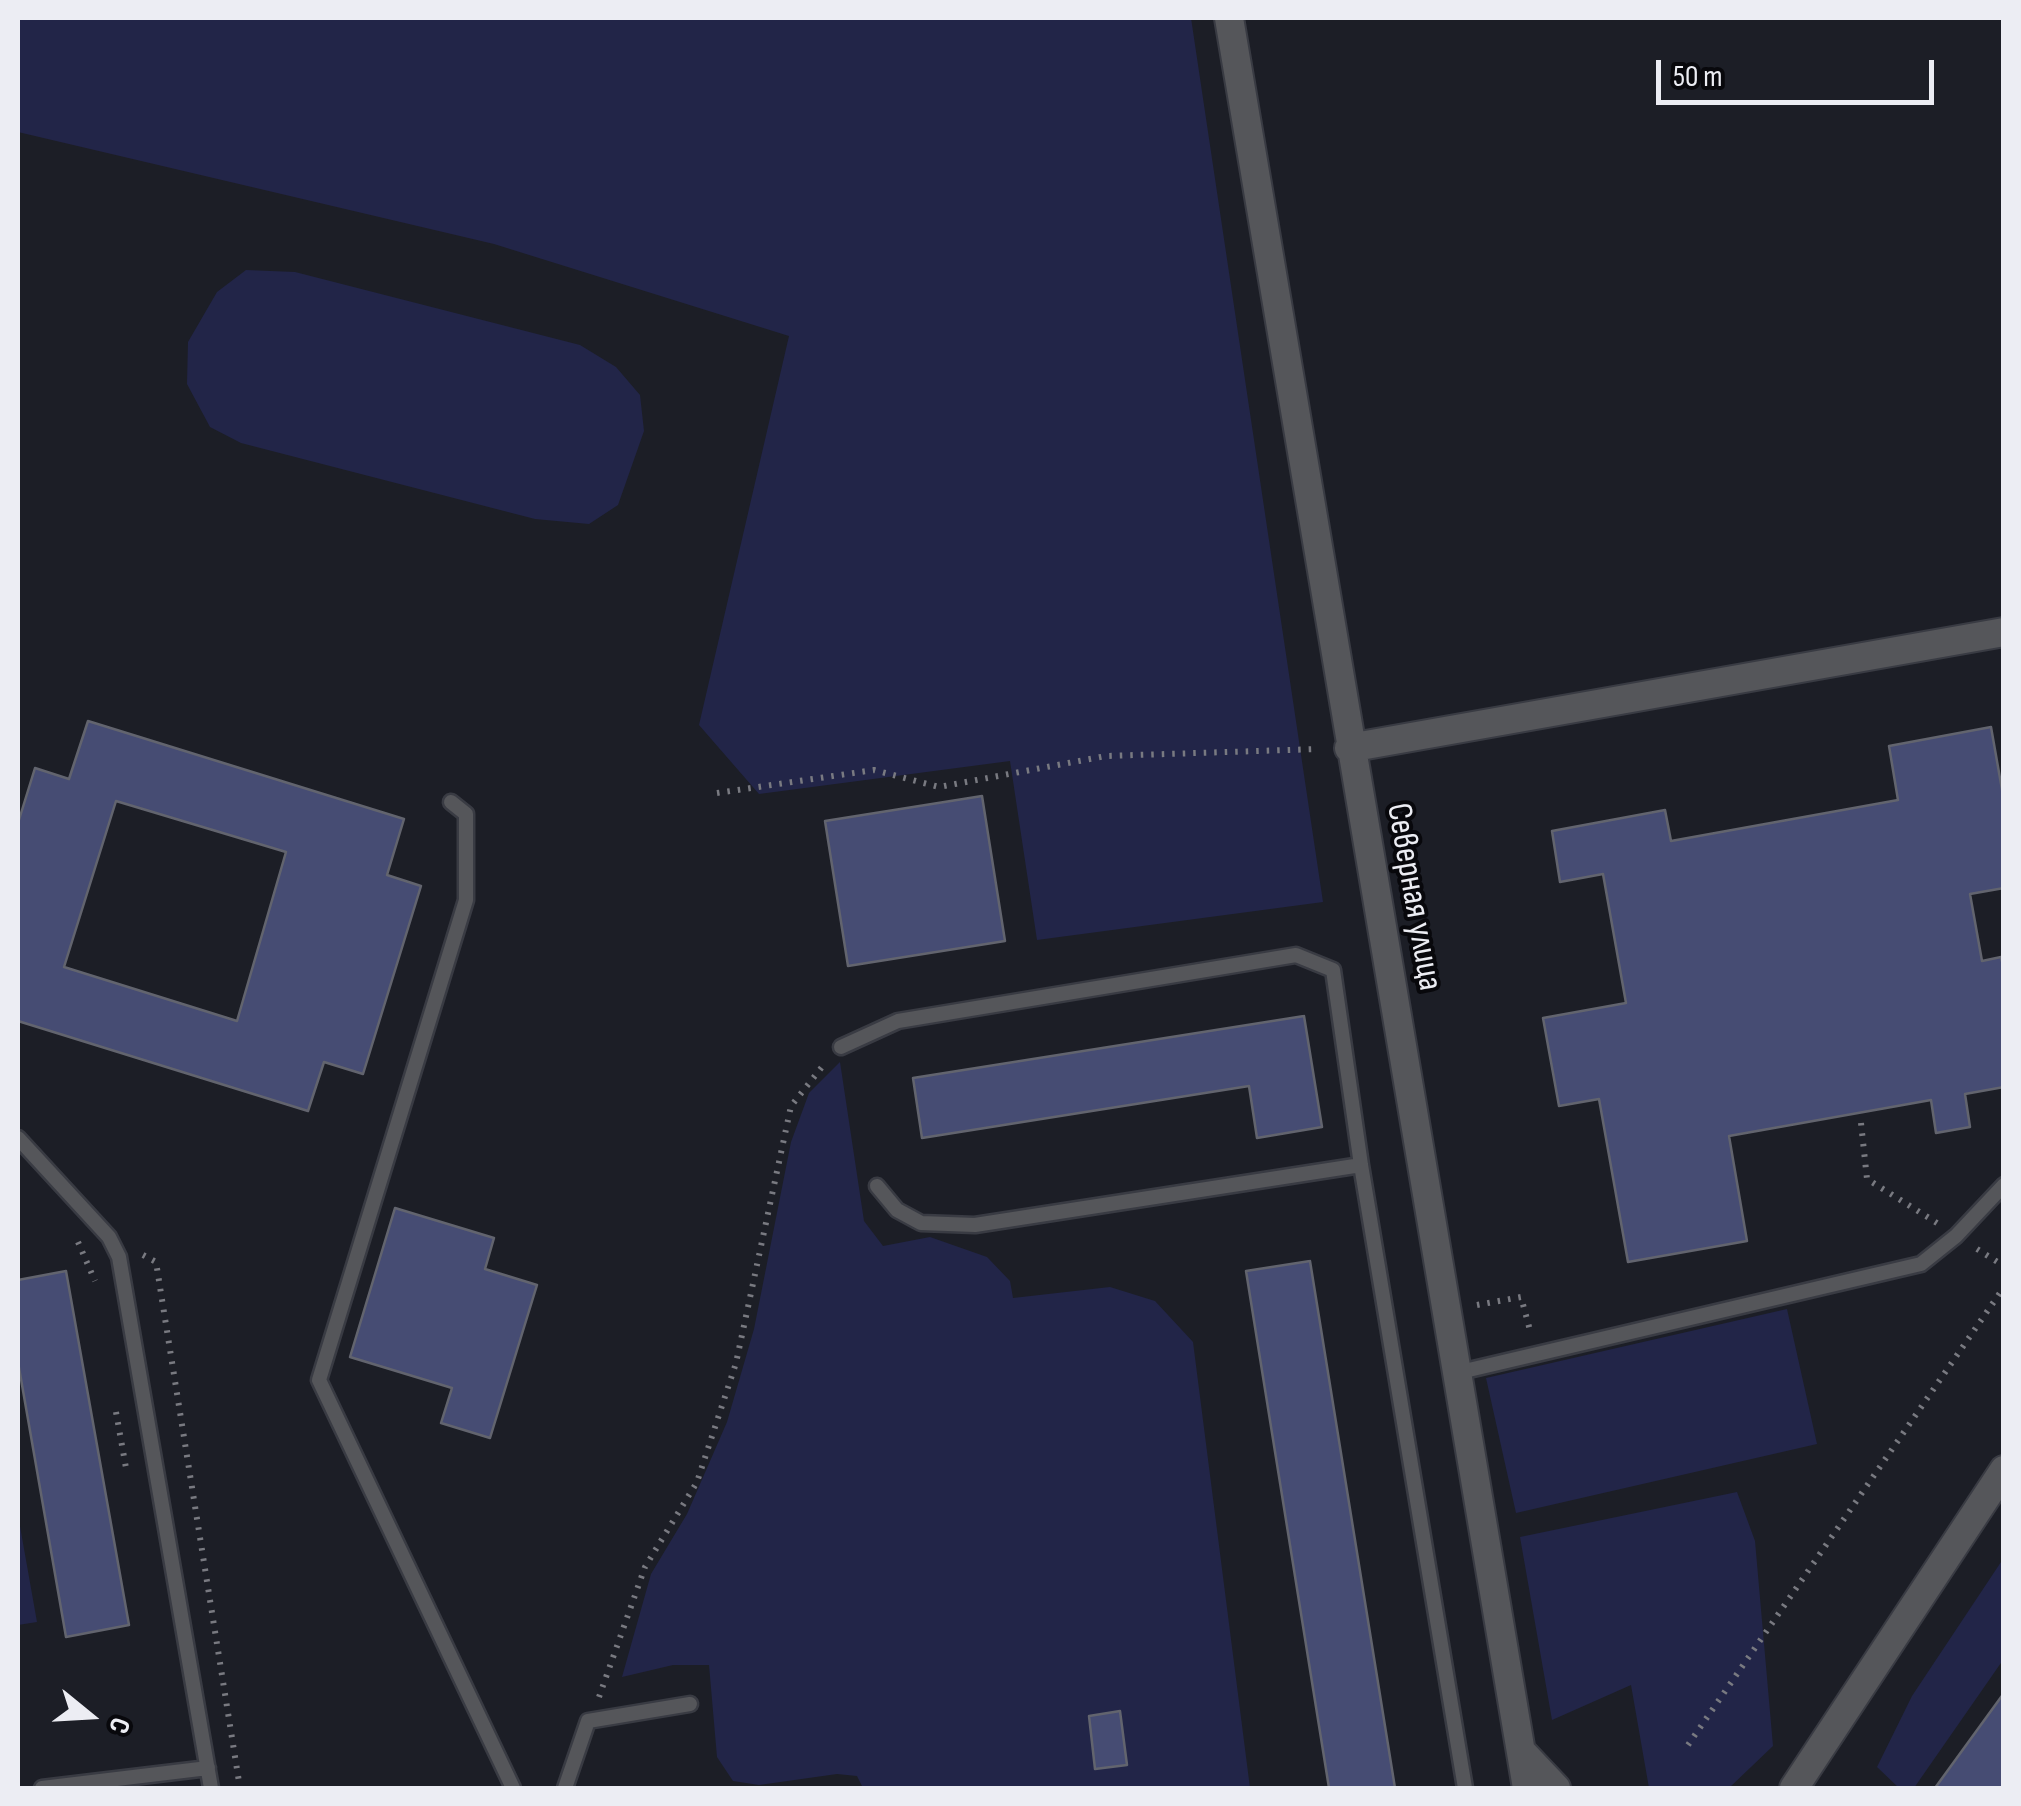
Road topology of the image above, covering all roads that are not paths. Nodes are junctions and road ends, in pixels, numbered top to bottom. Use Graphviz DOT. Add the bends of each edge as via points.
graph roads {
  1 [pos="1229,18"];
  2 [pos="2004,632"];
  3 [pos="1350,748"];
  4 [pos="451,802"];
  5 [pos="841,1047"];
  6 [pos="18,1138"];
  7 [pos="1361,1166"];
  8 [pos="2004,1185"];
  9 [pos="877,1186"];
  10 [pos="1456,1373"];
  11 [pos="2004,1470"];
  12 [pos="690,1704"];
  13 [pos="1521,1751"];
  14 [pos="208,1768"];
  15 [pos="1805,1785"];
  16 [pos="42,1788"];
  17 [pos="211,1788"];
  18 [pos="513,1788"];
  19 [pos="565,1788"];
  20 [pos="1465,1788"];
  21 [pos="1527,1788"];
  22 [pos="1556,1788"];
  1 -- 3 [label="street, Северная улица"];
  2 -- 3 [label="street"];
  3 -- 10 [label="street, Северная улица"];
  4 -- 18 [label="lane" via="466,814 466,900 319,1380"];
  5 -- 7 [label="lane" via="898,1020 1296,955 1333,970"];
  6 -- 14 [label="lane" via="109,1237 124,1282"];
  7 -- 9 [label="lane" via="975,1225 921,1223 897,1210"];
  7 -- 20 [label="lane"];
  8 -- 10 [label="lane" via="1921,1264"];
  10 -- 13 [label="street, Северная улица"];
  11 -- 15 [label="street"];
  12 -- 19 [label="lane" via="588,1721"];
  13 -- 21 [label="street, Северная улица"];
  13 -- 22 [label="street"];
  14 -- 16 [label="lane"];
  14 -- 17 [label="lane"];
}
